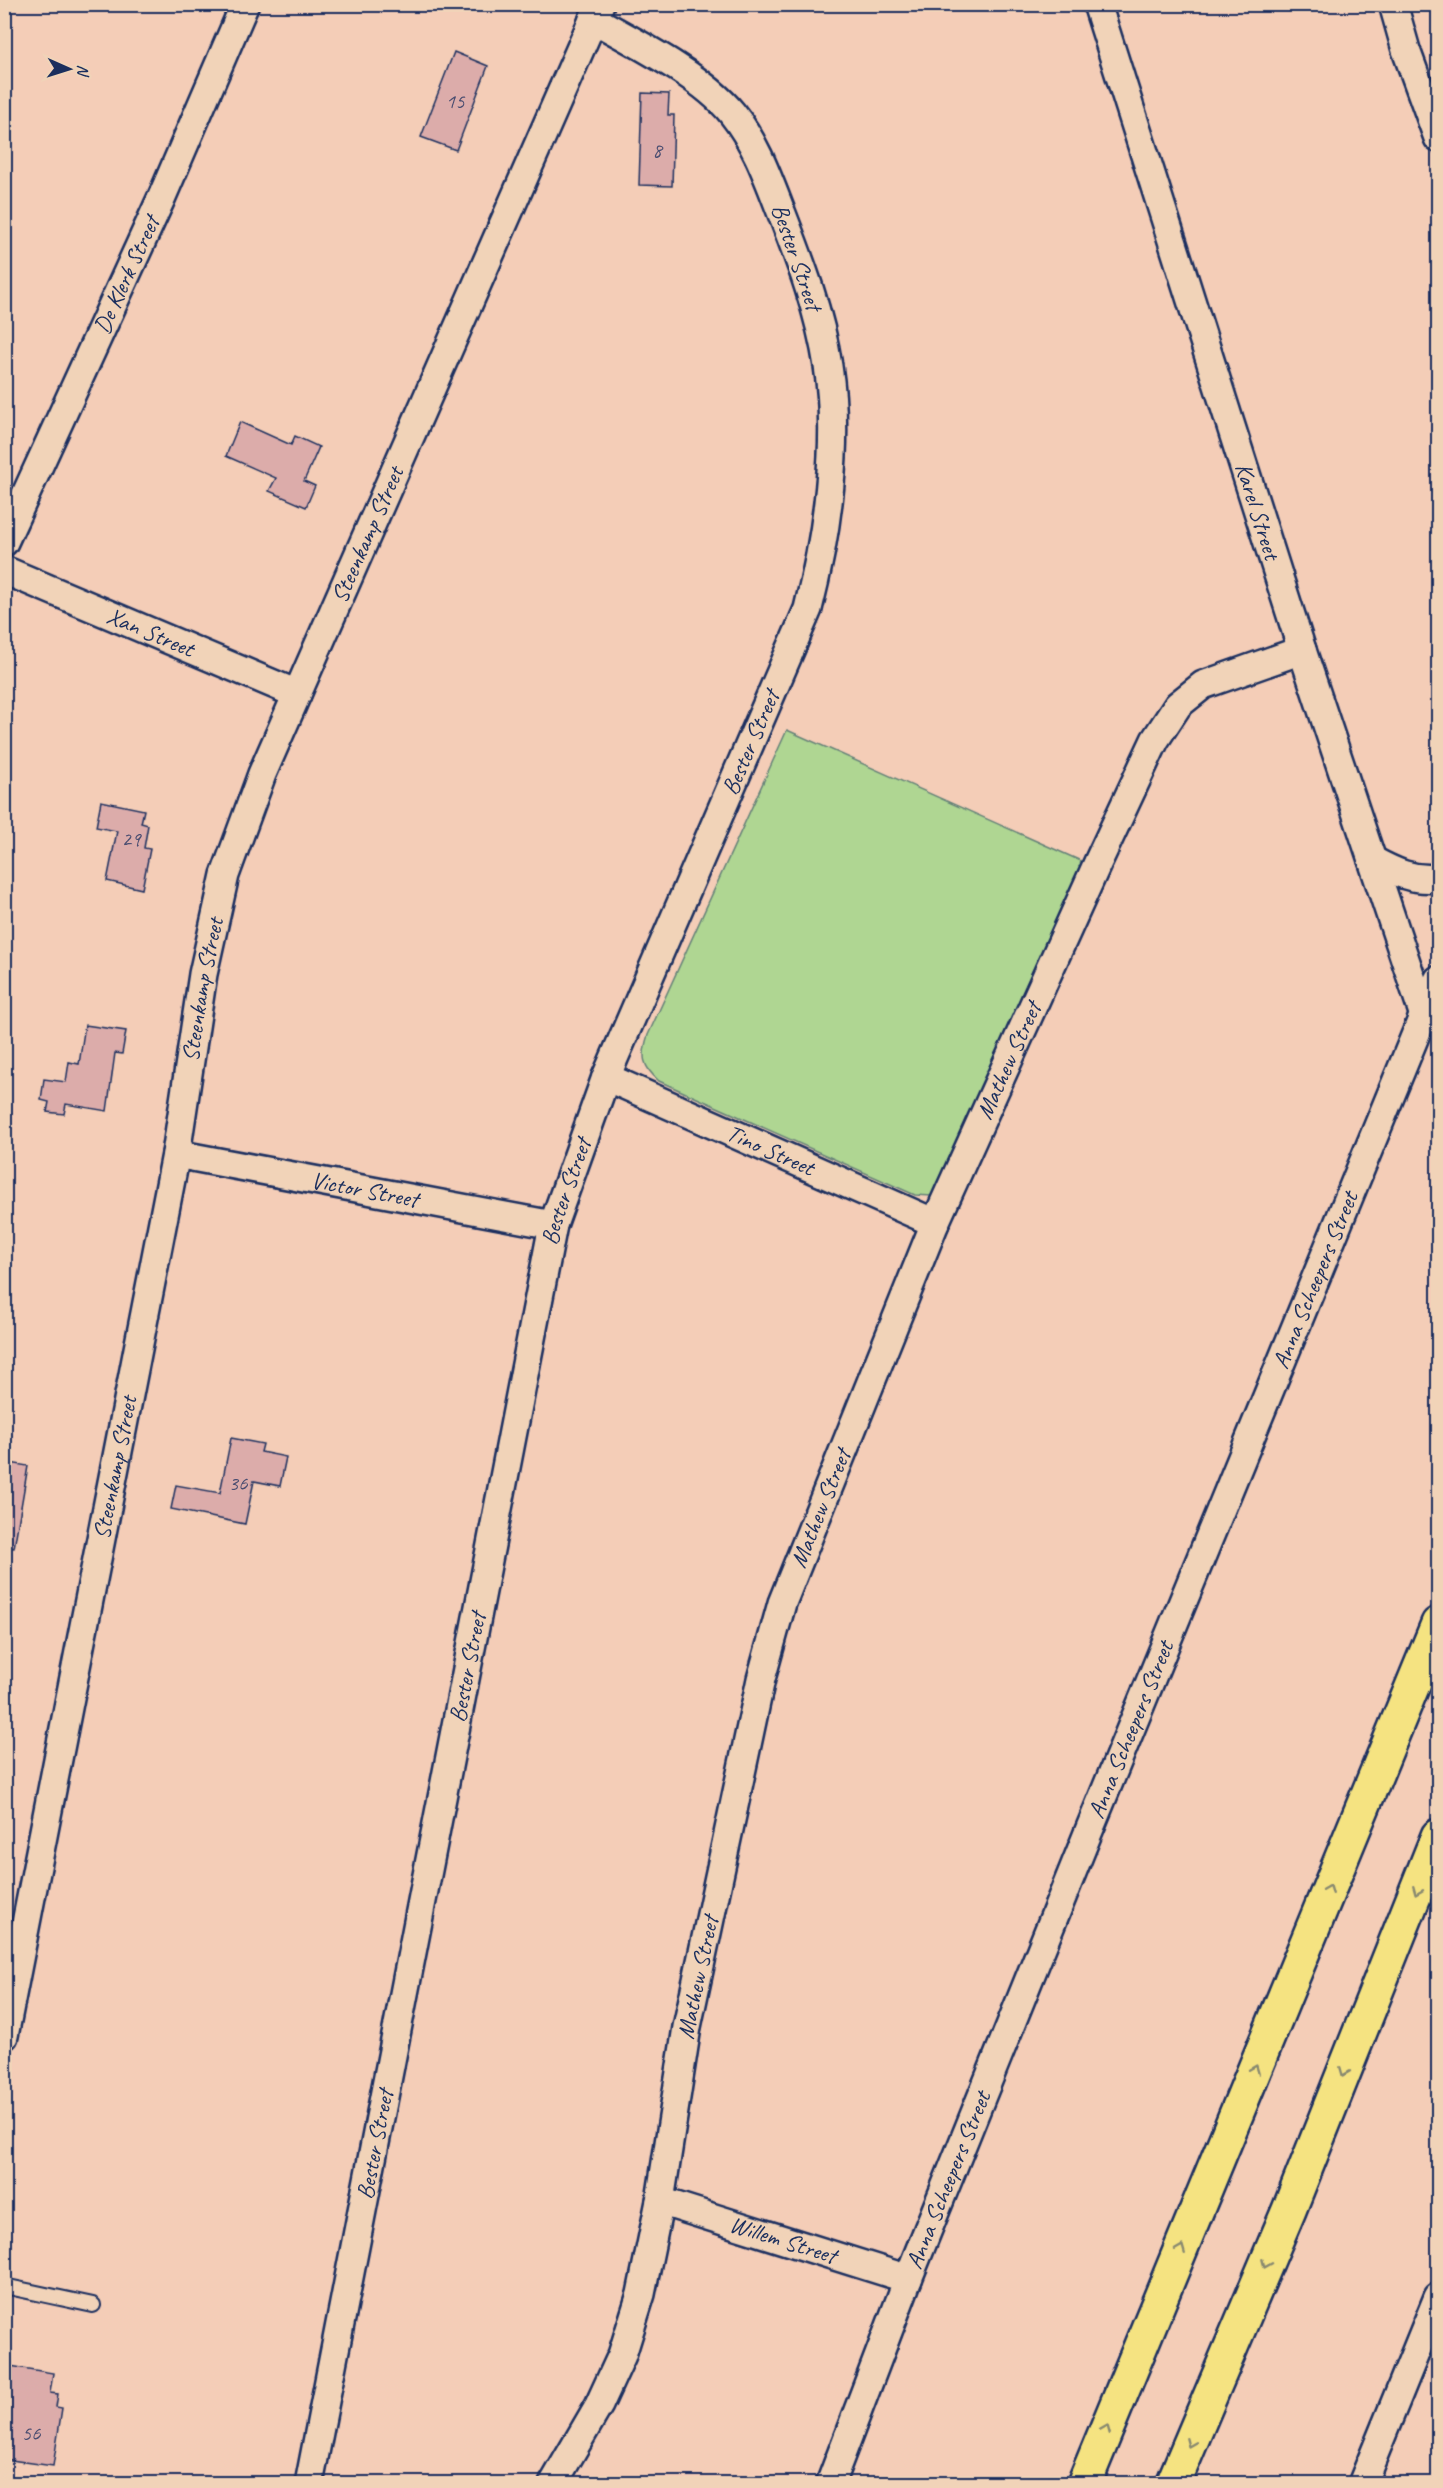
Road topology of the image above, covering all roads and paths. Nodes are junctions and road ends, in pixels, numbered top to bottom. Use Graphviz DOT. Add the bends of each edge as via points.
graph roads {
  1 [pos="245,4"];
  2 [pos="1097,4"];
  3 [pos="1393,4"];
  4 [pos="596,12"];
  5 [pos="1438,138"];
  6 [pos="4,542"];
  7 [pos="4,570"];
  8 [pos="1302,650"];
  9 [pos="297,694"];
  10 [pos="1372,860"];
  11 [pos="1438,878"];
  12 [pos="1438,980"];
  13 [pos="1424,1016"];
  14 [pos="606,1077"];
  15 [pos="176,1154"];
  16 [pos="935,1223"];
  17 [pos="553,1224"];
  18 [pos="1438,1624"];
  19 [pos="1438,1836"];
  20 [pos="10,1972"];
  21 [pos="4,2036"];
  22 [pos="660,2200"];
  23 [pos="908,2279"];
  24 [pos="4,2286"];
  25 [pos="1438,2297"];
  26 [pos="93,2305"];
  27 [pos="309,2484"];
  28 [pos="553,2484"];
  29 [pos="830,2484"];
  30 [pos="1084,2484"];
  31 [pos="1173,2484"];
  32 [pos="1362,2484"];
  1 -- 6 [label="street, De Klerk Street" via="161,199"];
  2 -- 8 [label="street, Karel Street"];
  3 -- 5 [label="street"];
  4 -- 9 [label="street, Steenkamp Street"];
  4 -- 14 [label="street, Bester Street" via="703,87 730,111 756,147 819,321 832,404 830,486 808,609"];
  7 -- 9 [label="street, Xan Street"];
  8 -- 10 [label="street, Karel Street"];
  8 -- 16 [label="street, Mathew Street" via="1203,685 1189,694 1166,720"];
  9 -- 15 [label="street, Steenkamp Street" via="225,875 202,974"];
  10 -- 11 [label="street" via="1398,874"];
  10 -- 13 [label="street, Karel Street"];
  12 -- 13 [label="street, Anna Scheepers Street"];
  13 -- 23 [label="street, Anna Scheepers Street"];
  14 -- 16 [label="street, Tino Street"];
  14 -- 17 [label="street, Bester Street"];
  15 -- 17 [label="street, Victor Street"];
  15 -- 20 [label="street, Steenkamp Street"];
  16 -- 22 [label="street, Mathew Street" via="782,1603 761,1678 689,2016"];
  17 -- 27 [label="street, Bester Street"];
  30 -- 18 [label="highway, one-way"];
  19 -- 31 [label="highway, one-way" via="1289,2210"];
  20 -- 21 [label="street, Steenkamp Street"];
  22 -- 23 [label="street, Willem Street"];
  22 -- 28 [label="street, Mathew Street" via="641,2294 622,2355"];
  23 -- 29 [label="street, Anna Scheepers Street"];
  24 -- 26 [label="lane"];
  25 -- 32 [label="street"];
}
